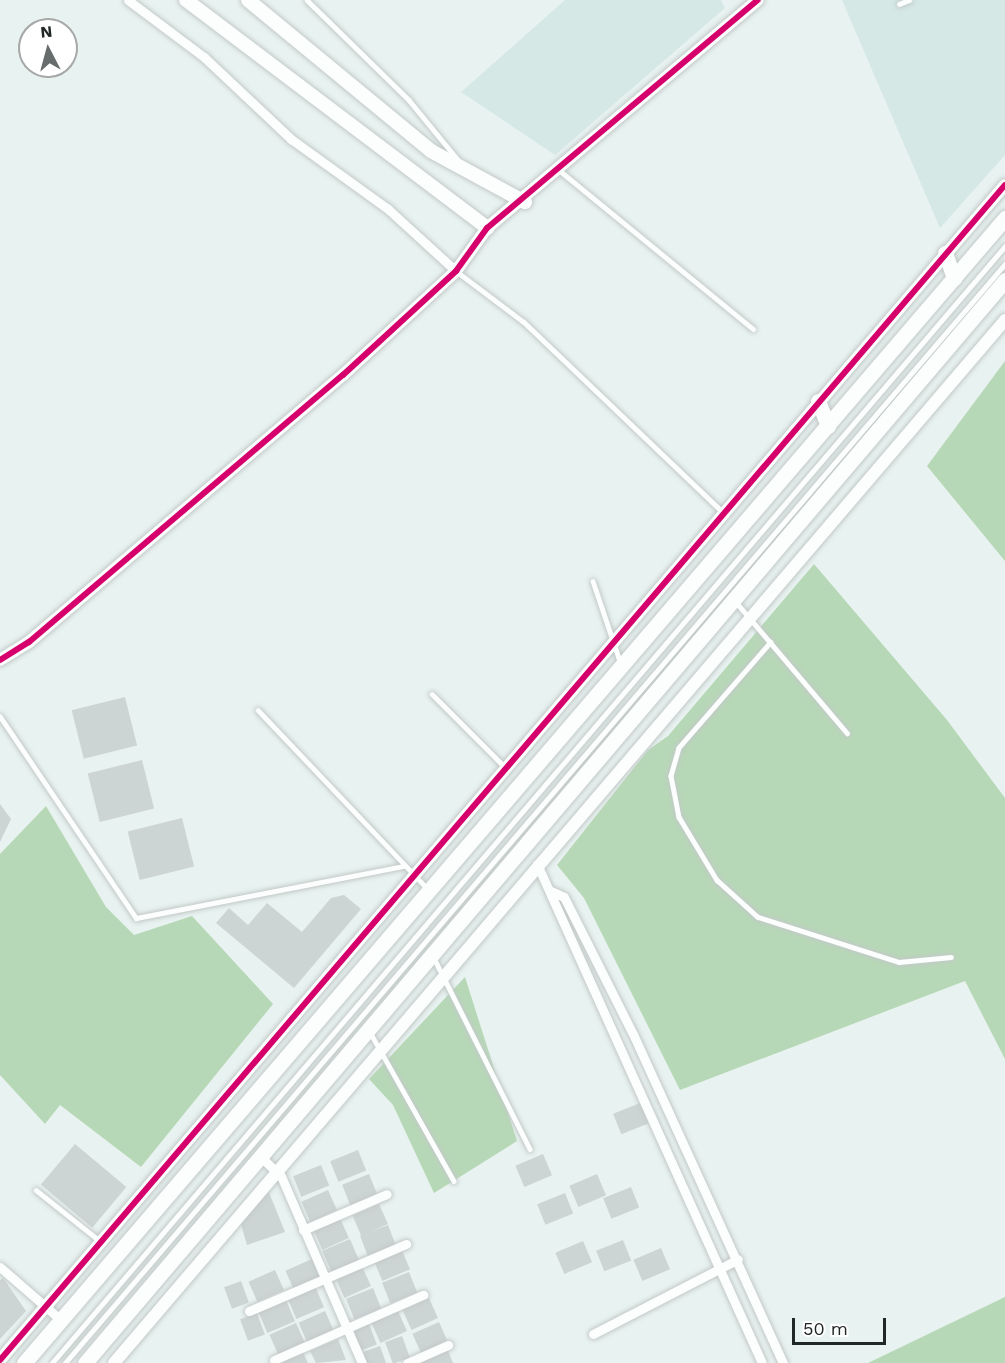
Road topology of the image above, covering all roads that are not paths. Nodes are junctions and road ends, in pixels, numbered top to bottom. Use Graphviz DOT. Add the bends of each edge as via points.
graph roads {
  1 [pos="128,0"];
  2 [pos="186,0"];
  3 [pos="248,0"];
  4 [pos="307,0"];
  5 [pos="758,0"];
  6 [pos="909,0"];
  7 [pos="899,4"];
  8 [pos="557,168"];
  9 [pos="467,171"];
  10 [pos="1005,184"];
  11 [pos="525,202"];
  12 [pos="1005,218"];
  13 [pos="487,228"];
  14 [pos="1005,246"];
  15 [pos="945,253"];
  16 [pos="1005,264"];
  17 [pos="456,271"];
  18 [pos="954,278"];
  19 [pos="1005,280"];
  20 [pos="1005,320"];
  21 [pos="753,329"];
  22 [pos="818,401"];
  23 [pos="828,426"];
  24 [pos="723,512"];
  25 [pos="593,581"];
  26 [pos="732,597"];
  27 [pos="750,616"];
  28 [pos="615,638"];
  29 [pos="771,642"];
  30 [pos="0,660"];
  31 [pos="622,666"];
  32 [pos="432,694"];
  33 [pos="258,710"];
  34 [pos="0,716"];
  35 [pos="847,733"];
  36 [pos="506,768"];
  37 [pos="537,864"];
  38 [pos="404,866"];
  39 [pos="414,876"];
  40 [pos="430,891"];
  41 [pos="551,891"];
  42 [pos="431,953"];
  43 [pos="951,957"];
  44 [pos="443,975"];
  45 [pos="367,1028"];
  46 [pos="380,1048"];
  47 [pos="530,1149"];
  48 [pos="260,1156"];
  49 [pos="276,1170"];
  50 [pos="454,1182"];
  51 [pos="36,1190"];
  52 [pos="387,1194"];
  53 [pos="303,1230"];
  54 [pos="101,1242"];
  55 [pos="406,1244"];
  56 [pos="738,1259"];
  57 [pos="0,1267"];
  58 [pos="722,1267"];
  59 [pos="324,1279"];
  60 [pos="423,1294"];
  61 [pos="45,1307"];
  62 [pos="249,1311"];
  63 [pos="61,1320"];
  64 [pos="347,1328"];
  65 [pos="593,1334"];
  66 [pos="448,1345"];
  67 [pos="0,1360"];
  68 [pos="274,1360"];
  69 [pos="24,1363"];
  70 [pos="52,1363"];
  71 [pos="64,1363"];
  72 [pos="85,1363"];
  73 [pos="114,1363"];
  74 [pos="362,1363"];
  75 [pos="407,1363"];
  76 [pos="762,1363"];
  77 [pos="783,1363"];
  1 -- 17 [label="street" via="204,57 291,139 388,209"];
  2 -- 13 [label="main road"];
  3 -- 9 [label="main road" via="431,151"];
  4 -- 9 [label="lane" via="409,100"];
  5 -- 8 [label="street"];
  6 -- 7 [label="lane"];
  8 -- 11 [label="street"];
  8 -- 21 [label="lane"];
  9 -- 11 [label="main road"];
  10 -- 15 [label="street"];
  11 -- 13 [label="street"];
  12 -- 18 [label="main road"];
  13 -- 17 [label="street"];
  14 -- 70 [label="lane"];
  15 -- 18 [label="main road"];
  15 -- 22 [label="street"];
  16 -- 71 [label="lane"];
  17 -- 24 [label="lane" via="525,322"];
  17 -- 30 [label="street" via="334,382 29,642"];
  18 -- 23 [label="main road"];
  19 -- 26 [label="main road"];
  20 -- 27 [label="street"];
  22 -- 23 [label="main road"];
  22 -- 24 [label="street"];
  23 -- 31 [label="main road"];
  24 -- 28 [label="street"];
  25 -- 28 [label="lane"];
  26 -- 27 [label="lane"];
  26 -- 42 [label="main road"];
  27 -- 29 [label="lane"];
  27 -- 37 [label="street"];
  28 -- 31 [label="lane"];
  28 -- 36 [label="street"];
  29 -- 35 [label="lane"];
  29 -- 43 [label="lane" via="679,748 671,776 679,817 717,880 758,917 900,962"];
  31 -- 40 [label="main road"];
  32 -- 36 [label="lane"];
  33 -- 38 [label="lane"];
  34 -- 38 [label="lane" via="136,918"];
  36 -- 39 [label="street"];
  37 -- 41 [label="street"];
  37 -- 44 [label="street"];
  38 -- 39 [label="lane"];
  39 -- 40 [label="lane"];
  39 -- 54 [label="street"];
  40 -- 63 [label="main road"];
  41 -- 56 [label="street" via="564,897"];
  41 -- 58 [label="street" via="550,903"];
  42 -- 44 [label="lane"];
  42 -- 45 [label="main road"];
  44 -- 46 [label="street"];
  44 -- 47 [label="lane"];
  45 -- 46 [label="lane"];
  45 -- 48 [label="main road"];
  46 -- 49 [label="street"];
  46 -- 50 [label="lane"];
  48 -- 49 [label="street"];
  48 -- 72 [label="main road"];
  49 -- 53 [label="street"];
  49 -- 73 [label="street"];
  51 -- 54 [label="lane"];
  52 -- 53 [label="street"];
  53 -- 59 [label="street"];
  54 -- 61 [label="street"];
  55 -- 59 [label="street"];
  56 -- 58 [label="street"];
  56 -- 77 [label="street"];
  57 -- 61 [label="street"];
  58 -- 65 [label="street"];
  58 -- 76 [label="street"];
  59 -- 62 [label="street"];
  59 -- 64 [label="street"];
  60 -- 64 [label="street"];
  61 -- 63 [label="street"];
  61 -- 67 [label="street"];
  63 -- 69 [label="main road"];
  64 -- 68 [label="street"];
  64 -- 74 [label="street"];
  66 -- 75 [label="street"];
}
